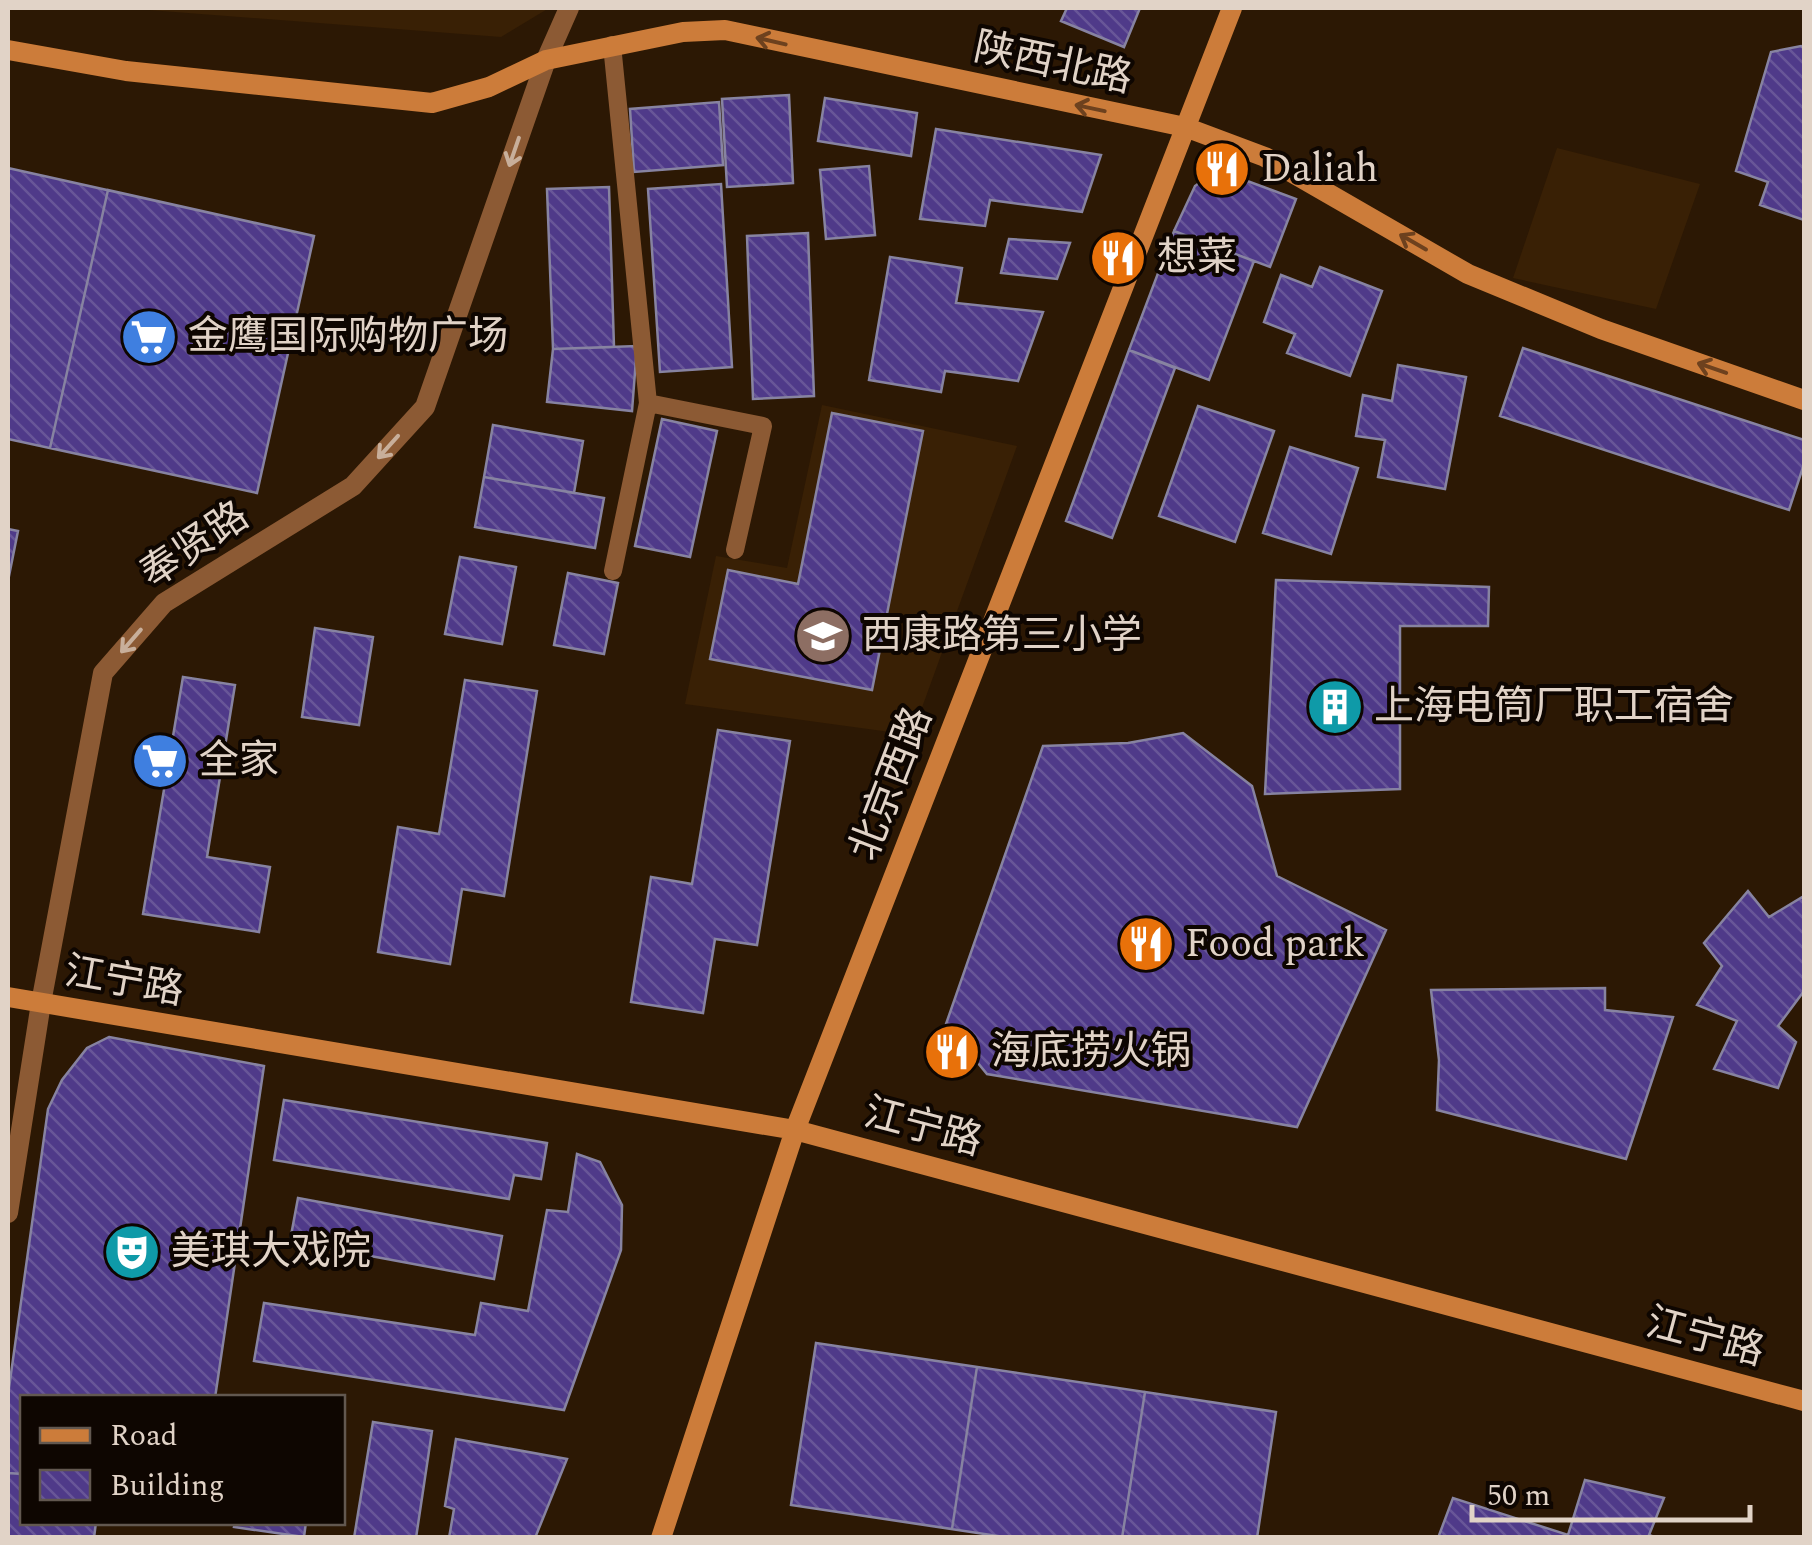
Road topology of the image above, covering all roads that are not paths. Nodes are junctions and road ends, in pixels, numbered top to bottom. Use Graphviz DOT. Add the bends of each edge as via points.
graph roads {
  1 [pos="569,8"];
  2 [pos="1232,8"];
  3 [pos="612,45"];
  4 [pos="8,50"];
  5 [pos="546,60"];
  6 [pos="1185,127"];
  7 [pos="1804,400"];
  8 [pos="648,403"];
  9 [pos="734,550"];
  10 [pos="613,571"];
  11 [pos="8,997"];
  12 [pos="41,1002"];
  13 [pos="795,1130"];
  14 [pos="8,1213"];
  15 [pos="1804,1401"];
  16 [pos="660,1538"];
  1 -- 5 [label="street, 奉贤路"];
  2 -- 6 [label="main road, 北京西路"];
  3 -- 5 [label="main road, 陕西北路"];
  6 -- 3 [label="main road, 陕西北路, one-way" via="725,30"];
  3 -- 8 [label="lane"];
  4 -- 5 [label="main road, 陕西北路" via="126,71 432,103 489,87"];
  5 -- 12 [label="street, 奉贤路, one-way" via="425,406 352,486 164,603 103,673"];
  7 -- 6 [label="main road, 陕西北路, one-way" via="1468,274 1265,157"];
  6 -- 13 [label="main road, 北京西路"];
  8 -- 9 [label="lane" via="763,426"];
  8 -- 10 [label="lane"];
  11 -- 12 [label="main road, 江宁路"];
  12 -- 13 [label="main road, 江宁路"];
  12 -- 14 [label="street, 奉贤路"];
  13 -- 15 [label="main road, 江宁路"];
  13 -- 16 [label="main road, 北京西路"];
}
